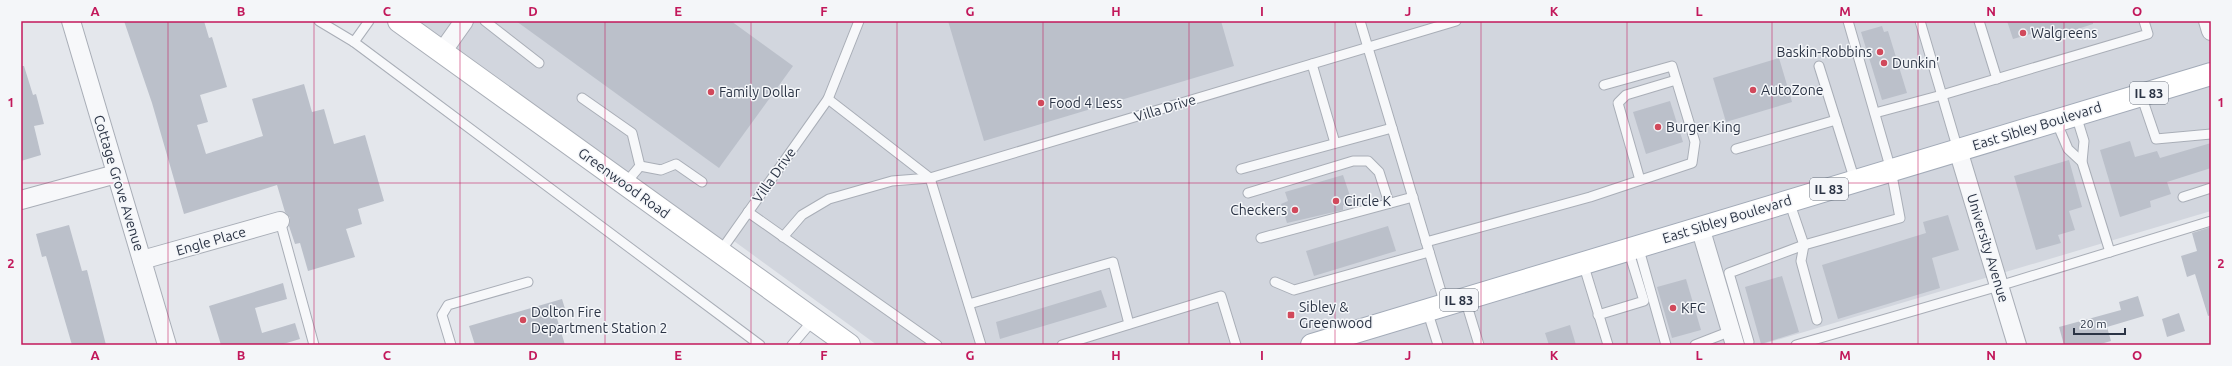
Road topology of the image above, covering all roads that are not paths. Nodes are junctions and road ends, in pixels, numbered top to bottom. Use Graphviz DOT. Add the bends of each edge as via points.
graph roads {
  1 [pos="71,21"];
  2 [pos="319,21"];
  3 [pos="369,21"];
  4 [pos="399,21"];
  5 [pos="464,21"];
  6 [pos="485,21"];
  7 [pos="859,21"];
  8 [pos="1360,21"];
  9 [pos="1456,21"];
  10 [pos="1848,21"];
  11 [pos="1920,21"];
  12 [pos="1979,21"];
  13 [pos="2144,21"];
  14 [pos="2208,21"];
  15 [pos="2211,31"];
  16 [pos="354,42"];
  17 [pos="1368,47"];
  18 [pos="442,52"];
  19 [pos="540,63"];
  20 [pos="1312,64"];
  21 [pos="1819,66"];
  22 [pos="2211,74"];
  23 [pos="1997,79"];
  24 [pos="1676,80"];
  25 [pos="1604,85"];
  26 [pos="1942,95"];
  27 [pos="2141,95"];
  28 [pos="582,98"];
  29 [pos="828,99"];
  30 [pos="1875,113"];
  31 [pos="2066,118"];
  32 [pos="1836,120"];
  33 [pos="1392,128"];
  34 [pos="2211,134"];
  35 [pos="1335,143"];
  36 [pos="1736,150"];
  37 [pos="1958,150"];
  38 [pos="2082,162"];
  39 [pos="640,166"];
  40 [pos="1241,169"];
  41 [pos="1891,170"];
  42 [pos="116,174"];
  43 [pos="930,178"];
  44 [pos="1640,180"];
  45 [pos="1855,181"];
  46 [pos="702,182"];
  47 [pos="625,184"];
  48 [pos="2211,188"];
  49 [pos="1248,193"];
  50 [pos="1413,197"];
  51 [pos="2183,197"];
  52 [pos="21,200"];
  53 [pos="1790,201"];
  54 [pos="1389,203"];
  55 [pos="748,212"];
  56 [pos="280,221"];
  57 [pos="2211,221"];
  58 [pos="1700,227"];
  59 [pos="783,237"];
  60 [pos="1261,238"];
  61 [pos="1426,242"];
  62 [pos="1804,245"];
  63 [pos="1633,248"];
  64 [pos="720,252"];
  65 [pos="1429,252"];
  66 [pos="2110,252"];
  67 [pos="142,260"];
  68 [pos="1583,263"];
  69 [pos="528,282"];
  70 [pos="1275,282"];
  71 [pos="1999,286"];
  72 [pos="969,304"];
  73 [pos="1446,304"];
  74 [pos="1598,315"];
  75 [pos="814,319"];
  76 [pos="1818,320"];
  77 [pos="1129,324"];
  78 [pos="1738,340"];
  79 [pos="167,345"];
  80 [pos="314,345"];
  81 [pos="451,345"];
  82 [pos="760,345"];
  83 [pos="792,345"];
  84 [pos="849,345"];
  85 [pos="937,345"];
  86 [pos="981,345"];
  87 [pos="1062,345"];
  88 [pos="1236,345"];
  89 [pos="1312,345"];
  90 [pos="1438,345"];
  91 [pos="1479,345"];
  92 [pos="1608,345"];
  93 [pos="1666,345"];
  94 [pos="1695,345"];
  95 [pos="1796,345"];
  96 [pos="2017,345"];
  1 -- 42 [label="street, Cottage Grove Avenue"];
  2 -- 16 [label="lane"];
  3 -- 16 [label="lane"];
  4 -- 18 [label="main road, Greenwood Road"];
  5 -- 18 [label="street"];
  6 -- 19 [label="lane"];
  7 -- 29 [label="lane, Villa Drive"];
  8 -- 17 [label="lane"];
  9 -- 17 [label="lane, Villa Drive"];
  10 -- 30 [label="lane"];
  11 -- 26 [label="lane"];
  12 -- 23 [label="lane"];
  13 -- 23 [label="lane" via="2148,34"];
  14 -- 15 [label="street"];
  16 -- 82 [label="lane"];
  17 -- 20 [label="lane, Villa Drive"];
  17 -- 33 [label="lane"];
  18 -- 47 [label="main road, Greenwood Road"];
  20 -- 35 [label="lane"];
  20 -- 43 [label="lane, Villa Drive"];
  21 -- 32 [label="lane"];
  22 -- 27 [label="main road, East Sibley Boulevard / IL 83"];
  23 -- 26 [label="lane"];
  24 -- 25 [label="lane" via="1672,66"];
  24 -- 44 [label="lane" via="1696,142 1692,163"];
  24 -- 44 [label="lane" via="1626,95 1618,103"];
  26 -- 30 [label="lane"];
  26 -- 37 [label="lane"];
  27 -- 31 [label="main road, East Sibley Boulevard / IL 83"];
  27 -- 34 [label="lane" via="2156,139"];
  28 -- 39 [label="lane" via="632,133"];
  29 -- 43 [label="lane"];
  29 -- 55 [label="lane, Villa Drive"];
  30 -- 41 [label="lane"];
  31 -- 37 [label="main road, East Sibley Boulevard / IL 83"];
  31 -- 38 [label="lane" via="2068,149"];
  31 -- 38 [label="lane" via="2084,141"];
  32 -- 36 [label="lane"];
  32 -- 45 [label="lane"];
  33 -- 35 [label="lane"];
  33 -- 50 [label="lane"];
  35 -- 40 [label="lane"];
  37 -- 41 [label="main road, East Sibley Boulevard / IL 83"];
  37 -- 71 [label="street, University Avenue"];
  38 -- 66 [label="lane"];
  39 -- 46 [label="lane" via="661,170 676,164"];
  39 -- 47 [label="lane"];
  41 -- 45 [label="main road, East Sibley Boulevard / IL 83"];
  41 -- 62 [label="lane" via="1900,218"];
  42 -- 52 [label="street"];
  42 -- 67 [label="street, Cottage Grove Avenue"];
  43 -- 59 [label="lane, Villa Drive" via="892,180 828,199 802,215"];
  43 -- 72 [label="lane"];
  44 -- 61 [label="lane"];
  45 -- 53 [label="main road, East Sibley Boulevard / IL 83"];
  47 -- 64 [label="main road, Greenwood Road"];
  48 -- 51 [label="lane"];
  49 -- 54 [label="lane" via="1353,161 1368,161 1379,172"];
  50 -- 54 [label="lane"];
  50 -- 61 [label="lane"];
  53 -- 58 [label="main road, East Sibley Boulevard / IL 83"];
  53 -- 62 [label="lane"];
  54 -- 60 [label="lane"];
  55 -- 59 [label="lane"];
  55 -- 64 [label="lane, Villa Drive"];
  56 -- 67 [label="street, Engle Place"];
  56 -- 80 [label="lane"];
  57 -- 66 [label="lane"];
  58 -- 63 [label="main road, East Sibley Boulevard / IL 83"];
  58 -- 78 [label="street"];
  59 -- 85 [label="lane"];
  61 -- 65 [label="lane"];
  62 -- 76 [label="lane" via="1801,261"];
  62 -- 78 [label="lane" via="1729,272"];
  63 -- 68 [label="main road, East Sibley Boulevard / IL 83"];
  63 -- 74 [label="lane" via="1644,301"];
  63 -- 93 [label="lane"];
  64 -- 75 [label="main road, Greenwood Road"];
  65 -- 70 [label="lane" via="1294,290"];
  65 -- 73 [label="lane"];
  66 -- 71 [label="lane"];
  67 -- 79 [label="street, Cottage Grove Avenue"];
  68 -- 73 [label="main road, East Sibley Boulevard / IL 83"];
  68 -- 74 [label="lane"];
  69 -- 81 [label="lane" via="448,305 442,315"];
  71 -- 95 [label="lane"];
  71 -- 96 [label="street, University Avenue"];
  72 -- 77 [label="lane" via="1113,262"];
  72 -- 86 [label="lane"];
  73 -- 89 [label="main road, East Sibley Boulevard / IL 83"];
  73 -- 90 [label="lane"];
  73 -- 91 [label="lane"];
  74 -- 92 [label="lane"];
  75 -- 83 [label="lane"];
  75 -- 84 [label="main road, Greenwood Road"];
  77 -- 87 [label="lane"];
  77 -- 88 [label="lane" via="1221,296"];
  78 -- 94 [label="lane"];
}
